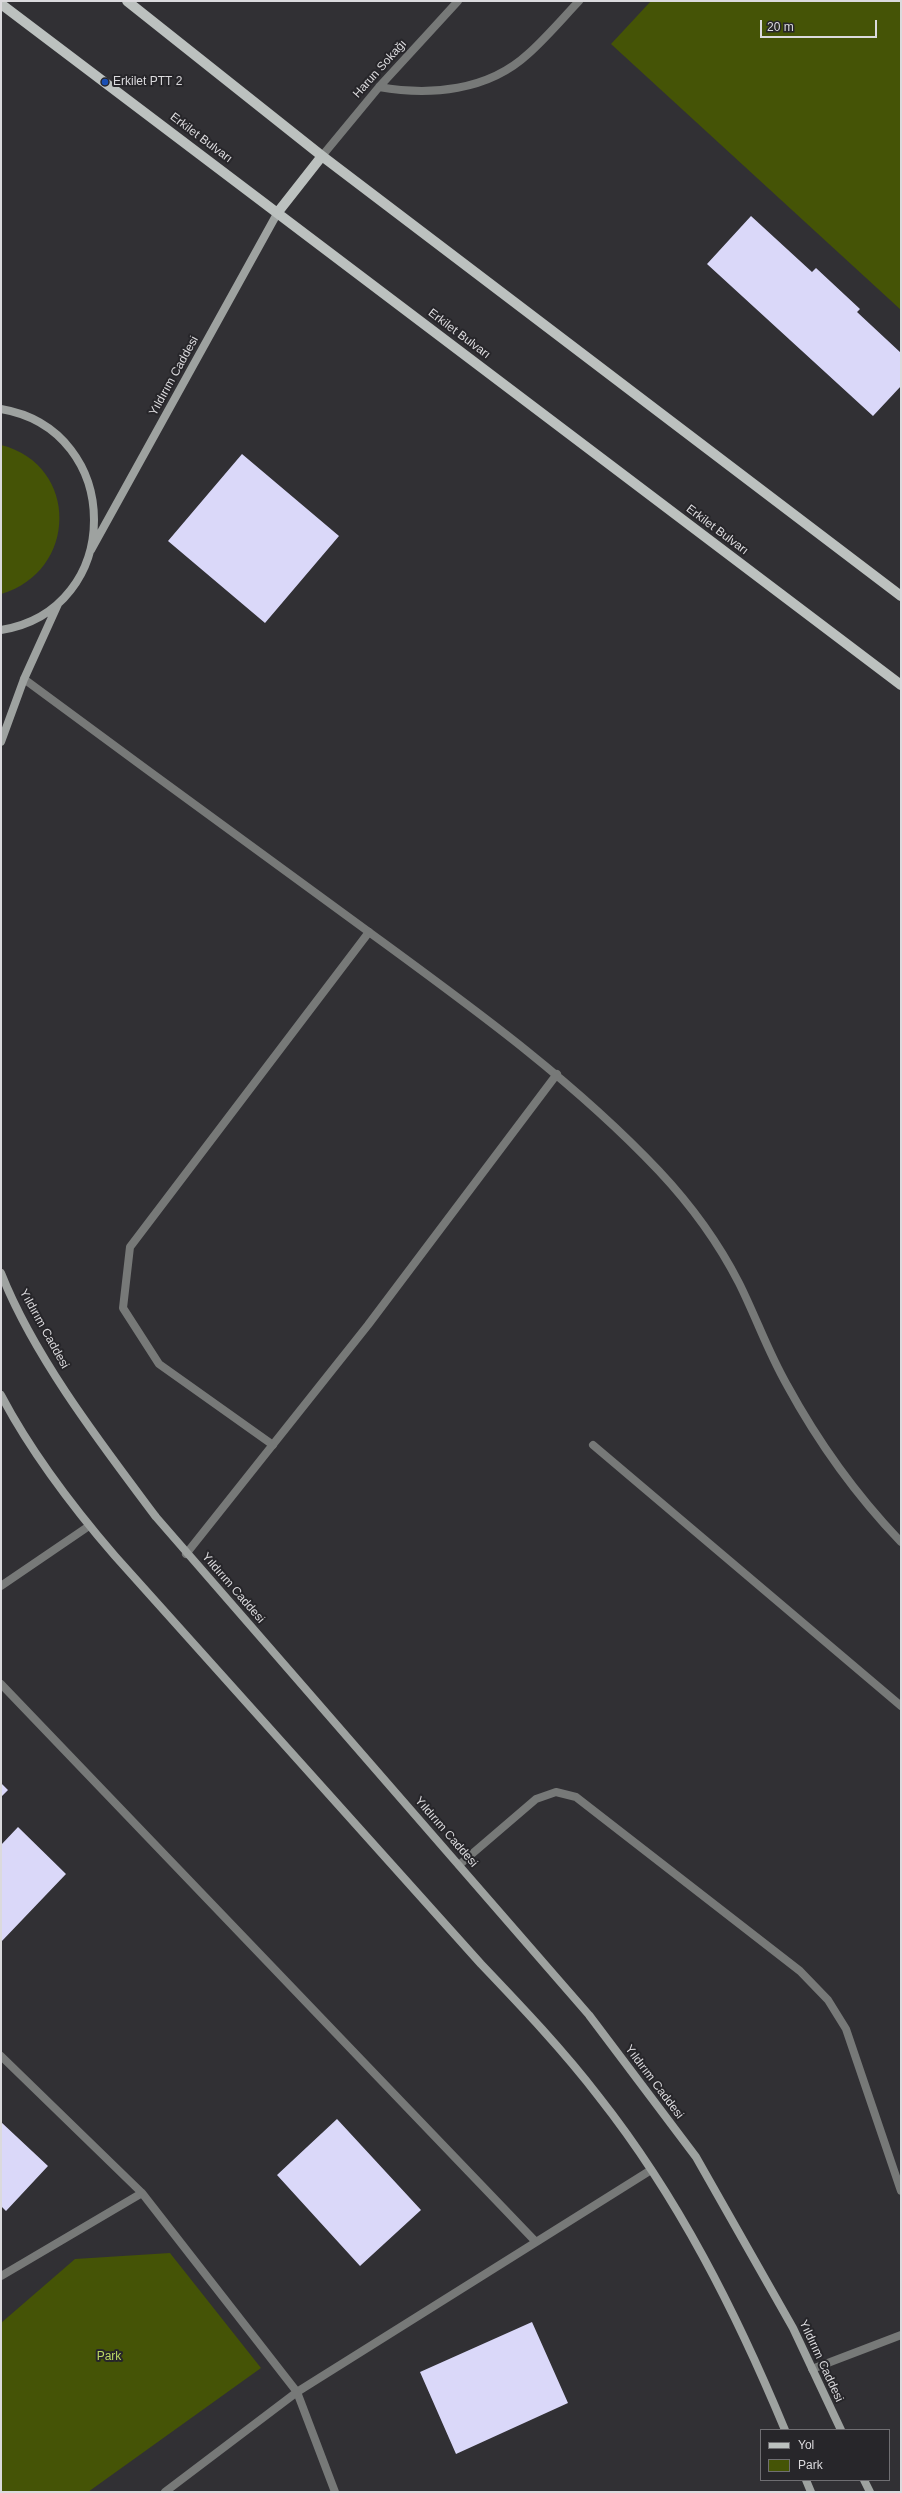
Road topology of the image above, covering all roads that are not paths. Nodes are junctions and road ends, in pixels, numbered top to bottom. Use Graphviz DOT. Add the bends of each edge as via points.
graph roads {
  1 [pos="127,1"];
  2 [pos="458,1"];
  3 [pos="579,1"];
  4 [pos="1,4"];
  5 [pos="379,87"];
  6 [pos="322,156"];
  7 [pos="278,212"];
  8 [pos="1,409"];
  9 [pos="91,550"];
  10 [pos="901,596"];
  11 [pos="60,601"];
  12 [pos="1,630"];
  13 [pos="24,680"];
  14 [pos="901,685"];
  15 [pos="1,742"];
  16 [pos="369,932"];
  17 [pos="557,1074"];
  18 [pos="1,1273"];
  19 [pos="1,1397"];
  20 [pos="273,1445"];
  21 [pos="593,1445"];
  22 [pos="89,1526"];
  23 [pos="901,1542"];
  24 [pos="186,1554"];
  25 [pos="1,1586"];
  26 [pos="1,1684"];
  27 [pos="901,1706"];
  28 [pos="459,1865"];
  29 [pos="1,2056"];
  30 [pos="651,2170"];
  31 [pos="901,2191"];
  32 [pos="142,2193"];
  33 [pos="536,2242"];
  34 [pos="1,2276"];
  35 [pos="901,2335"];
  36 [pos="812,2369"];
  37 [pos="297,2392"];
  38 [pos="785,2429"];
  39 [pos="840,2429"];
  40 [pos="806,2481"];
  41 [pos="864,2481"];
  42 [pos="165,2492"];
  43 [pos="335,2492"];
  44 [pos="811,2492"];
  45 [pos="870,2492"];
  1 -- 6 [label="main road"];
  2 -- 5 [label="street, Harun Sokağı"];
  3 -- 5 [label="street" via="528,55 499,74 465,87 434,92 405,92"];
  4 -- 7 [label="main road, Erkilet Bulvarı"];
  5 -- 6 [label="street, Harun Sokağı"];
  6 -- 7 [label="main road"];
  6 -- 10 [label="main road"];
  7 -- 9 [label="street, Yıldırım Caddesi"];
  7 -- 14 [label="main road, Erkilet Bulvarı"];
  8 -- 9 [label="street" via="25,415 52,430 81,464 95,506"];
  9 -- 11 [label="street" via="79,578"];
  11 -- 12 [label="street" via="36,618"];
  11 -- 13 [label="street"];
  13 -- 15 [label="street"];
  13 -- 16 [label="street"];
  16 -- 17 [label="street"];
  16 -- 20 [label="street" via="130,1248 123,1308 159,1364"];
  17 -- 20 [label="street" via="368,1325"];
  17 -- 23 [label="street" via="659,1170 703,1224 739,1284 783,1379 815,1433 847,1478"];
  18 -- 24 [label="street, Yıldırım Caddesi" via="34,1337 76,1407 110,1457"];
  19 -- 22 [label="street" via="43,1465"];
  20 -- 24 [label="street"];
  21 -- 27 [label="street"];
  22 -- 25 [label="street"];
  22 -- 30 [label="street" via="481,1964 542,2028 600,2097"];
  24 -- 28 [label="street, Yıldırım Caddesi"];
  26 -- 33 [label="street"];
  28 -- 31 [label="street" via="536,1799 556,1792 576,1796 800,1971 828,2000 846,2029"];
  28 -- 36 [label="street, Yıldırım Caddesi" via="589,2015 696,2157 793,2328"];
  29 -- 32 [label="street"];
  30 -- 33 [label="street"];
  30 -- 38 [label="street" via="692,2234 728,2301"];
  32 -- 34 [label="street"];
  32 -- 37 [label="street"];
  33 -- 37 [label="street"];
  35 -- 36 [label="street"];
  36 -- 39 [label="street, Yıldırım Caddesi"];
  37 -- 42 [label="street"];
  37 -- 43 [label="street"];
  40 -- 44 [label="street"];
  41 -- 45 [label="street"];
}
